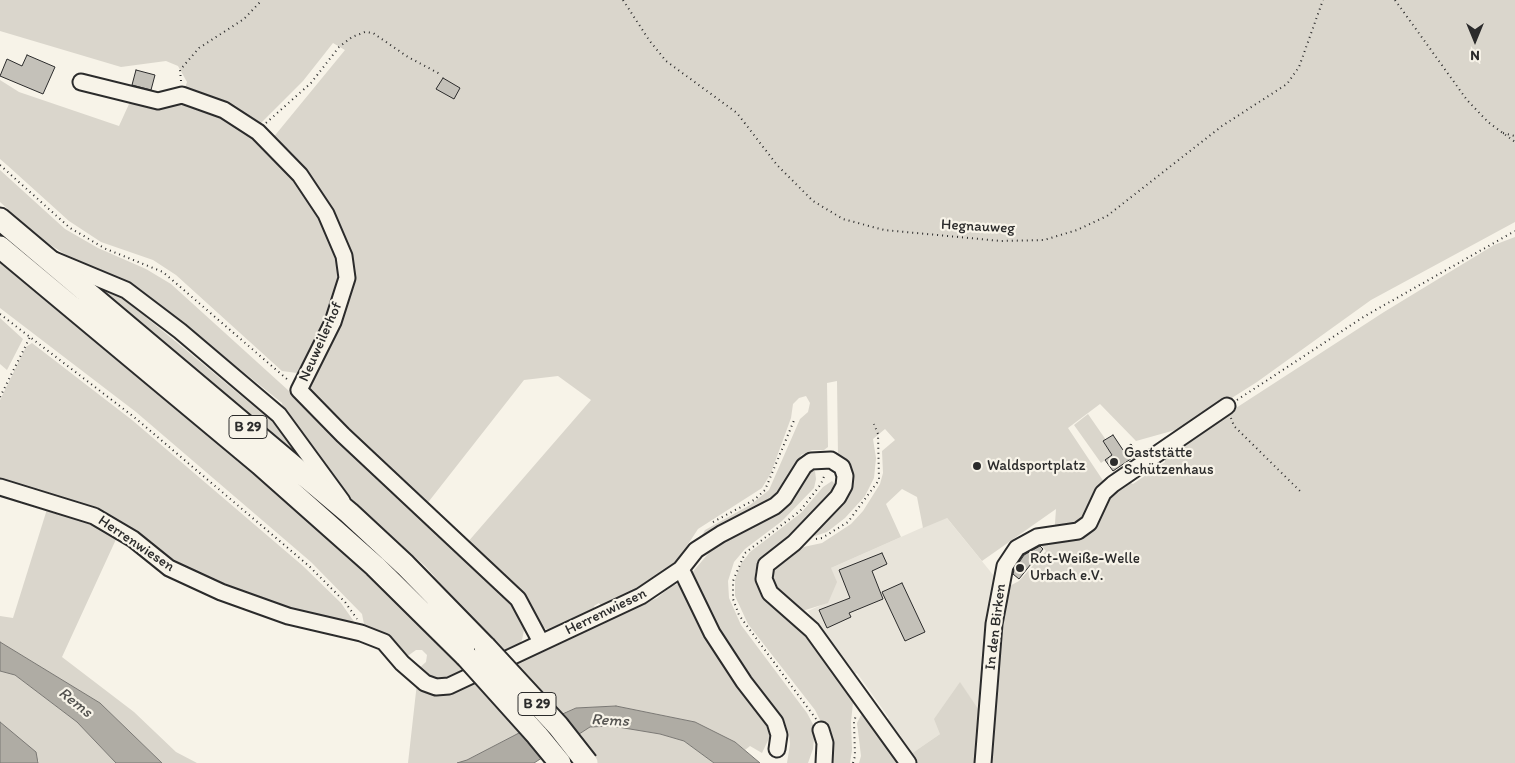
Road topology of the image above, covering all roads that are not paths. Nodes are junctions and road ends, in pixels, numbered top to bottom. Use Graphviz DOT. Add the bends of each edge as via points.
graph roads {
  1 [pos="81,82"];
  2 [pos="0,220"];
  3 [pos="0,247"];
  4 [pos="40,254"];
  5 [pos="1228,406"];
  6 [pos="0,487"];
  7 [pos="349,513"];
  8 [pos="681,569"];
  9 [pos="542,642"];
  10 [pos="475,652"];
  11 [pos="821,730"];
  12 [pos="777,749"];
  13 [pos="560,763"];
  14 [pos="587,763"];
  15 [pos="824,763"];
  16 [pos="908,763"];
  17 [pos="983,763"];
  1 -- 9 [label="street, Neuweilerhof" via="158,101 182,95 224,110 258,132 300,175 326,214 344,256 347,278 333,322 300,390 343,435 518,600"];
  2 -- 4 [label="highway, B 29"];
  3 -- 10 [label="highway, B 29" via="268,471"];
  4 -- 7 [label="highway, B 29"];
  4 -- 7 [label="street" via="126,290 180,331 279,415 333,486"];
  5 -- 17 [label="street, In den Birken" via="1113,484 1084,527 1078,531 1038,537 1017,548 1004,566 994,624"];
  6 -- 9 [label="street, Herrenwiesen" via="94,516 133,539 169,568 221,592 288,616 361,633 384,642 425,683 436,687 449,686"];
  7 -- 10 [label="highway, B 29" via="405,565"];
  8 -- 9 [label="street, Herrenwiesen" via="641,596"];
  8 -- 12 [label="street" via="712,633 775,722 779,735"];
  8 -- 16 [label="street, Herrenwiesen" via="696,550 775,506 811,460 831,460 842,467 844,486 838,497 794,543 766,565 764,579 770,593 812,630"];
  10 -- 13 [label="highway, B 29, bridge"];
  10 -- 14 [label="highway, B 29, bridge" via="558,726"];
  11 -- 15 [label="street" via="825,743"];
}
